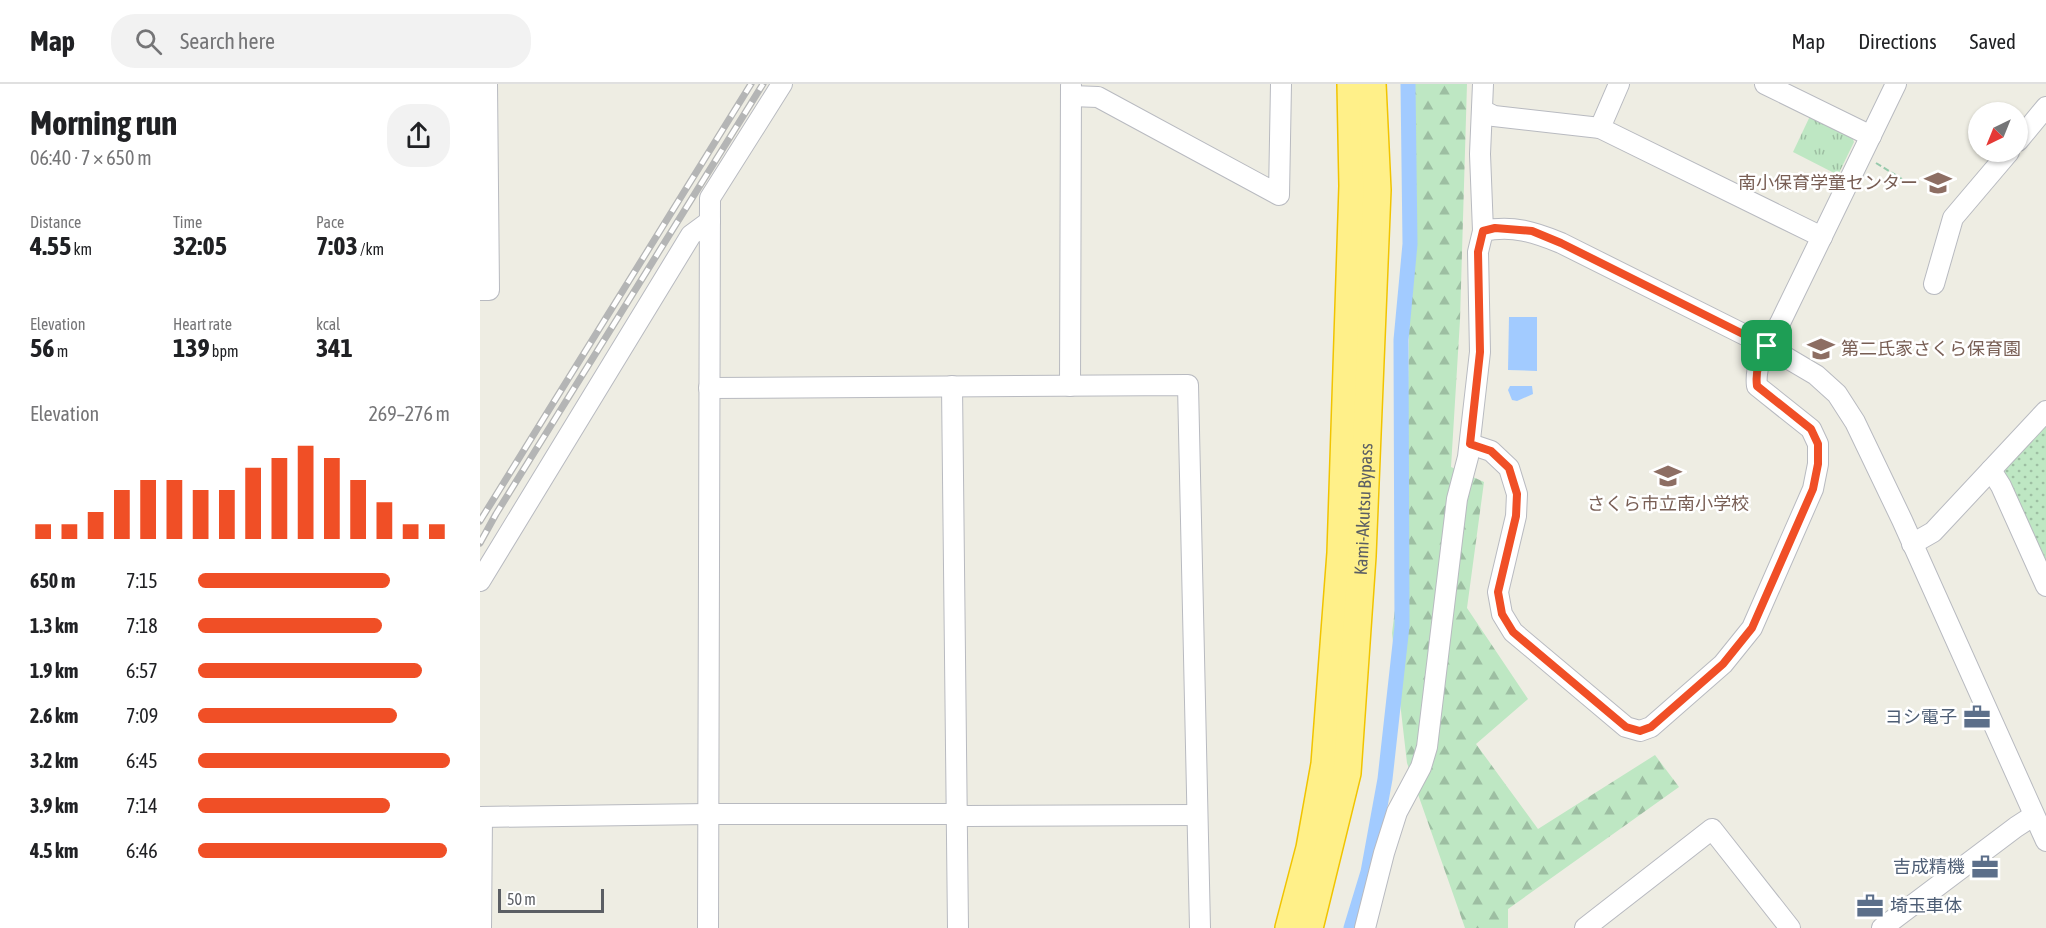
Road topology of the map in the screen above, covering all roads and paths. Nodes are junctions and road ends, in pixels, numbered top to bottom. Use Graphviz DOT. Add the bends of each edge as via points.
graph roads {
  1 [pos="487,84"];
  2 [pos="782,84"];
  3 [pos="1281,84"];
  4 [pos="1351,84"];
  5 [pos="1372,84"];
  6 [pos="1483,84"];
  7 [pos="1619,84"];
  8 [pos="1765,84"];
  9 [pos="1896,84"];
  10 [pos="1071,90"];
  11 [pos="2046,107"];
  12 [pos="1482,110"];
  13 [pos="1600,128"];
  14 [pos="2028,129"];
  15 [pos="1871,136"];
  16 [pos="1873,161"];
  17 [pos="2001,162"];
  18 [pos="1902,179"];
  19 [pos="710,221"];
  20 [pos="1483,231"];
  21 [pos="1822,237"];
  22 [pos="1934,284"];
  23 [pos="480,290"];
  24 [pos="1767,346"];
  25 [pos="952,386"];
  26 [pos="1070,386"];
  27 [pos="709,388"];
  28 [pos="2046,411"];
  29 [pos="1470,444"];
  30 [pos="1991,470"];
  31 [pos="1912,544"];
  32 [pos="2044,577"];
  33 [pos="480,581"];
  34 [pos="708,814"];
  35 [pos="957,814"];
  36 [pos="1197,815"];
  37 [pos="2033,816"];
  38 [pos="481,817"];
  39 [pos="2046,841"];
  40 [pos="481,928"];
  41 [pos="708,928"];
  42 [pos="958,928"];
  43 [pos="1200,928"];
  44 [pos="1288,928"];
  45 [pos="1309,928"];
  46 [pos="1365,928"];
  47 [pos="1585,928"];
  48 [pos="1790,928"];
  49 [pos="1881,928"];
  1 -- 23 [label="street" via="489,290"];
  2 -- 19 [label="street" via="710,198"];
  3 -- 10 [label="street" via="1279,195 1098,97"];
  4 -- 44 [label="highway, Kami-Akutsu Bypass" via="1353,186 1341,553 1325,764 1310,848"];
  5 -- 45 [label="highway, Kami-Akutsu Bypass" via="1377,190 1362,556 1347,773"];
  6 -- 12 [label="street"];
  7 -- 13 [label="street"];
  8 -- 15 [label="street"];
  9 -- 15 [label="street"];
  10 -- 26 [label="street"];
  11 -- 14 [label="street"];
  12 -- 13 [label="street" via="1494,116"];
  12 -- 20 [label="street"];
  13 -- 21 [label="street"];
  15 -- 21 [label="street"];
  16 -- 18 [label="path"];
  17 -- 22 [label="street" via="1953,218"];
  19 -- 27 [label="street"];
  19 -- 33 [label="street" via="691,235"];
  20 -- 24 [label="street" via="1532,231"];
  20 -- 29 [label="street" via="1478,252 1480,352"];
  21 -- 24 [label="street"];
  24 -- 29 [label="street" via="1759,361 1757,386 1811,429 1818,444 1813,489 1752,628 1723,664 1651,727 1640,731 1626,727 1513,632 1502,614 1498,592 1516,516 1517,494 1509,468 1491,451"];
  24 -- 31 [label="street" via="1816,375 1836,394 1855,422"];
  25 -- 26 [label="street"];
  25 -- 27 [label="street"];
  25 -- 35 [label="street"];
  26 -- 36 [label="street" via="1188,385"];
  27 -- 34 [label="street"];
  28 -- 30 [label="street"];
  29 -- 46 [label="street" via="1457,499 1427,747 1397,812"];
  30 -- 31 [label="street" via="1933,532"];
  30 -- 32 [label="street"];
  31 -- 37 [label="street"];
  34 -- 35 [label="street"];
  34 -- 38 [label="street"];
  34 -- 41 [label="street"];
  35 -- 36 [label="street"];
  35 -- 42 [label="street"];
  36 -- 43 [label="street"];
  37 -- 39 [label="street"];
  37 -- 49 [label="street"];
  38 -- 40 [label="street"];
  47 -- 48 [label="street" via="1712,829"];
}
